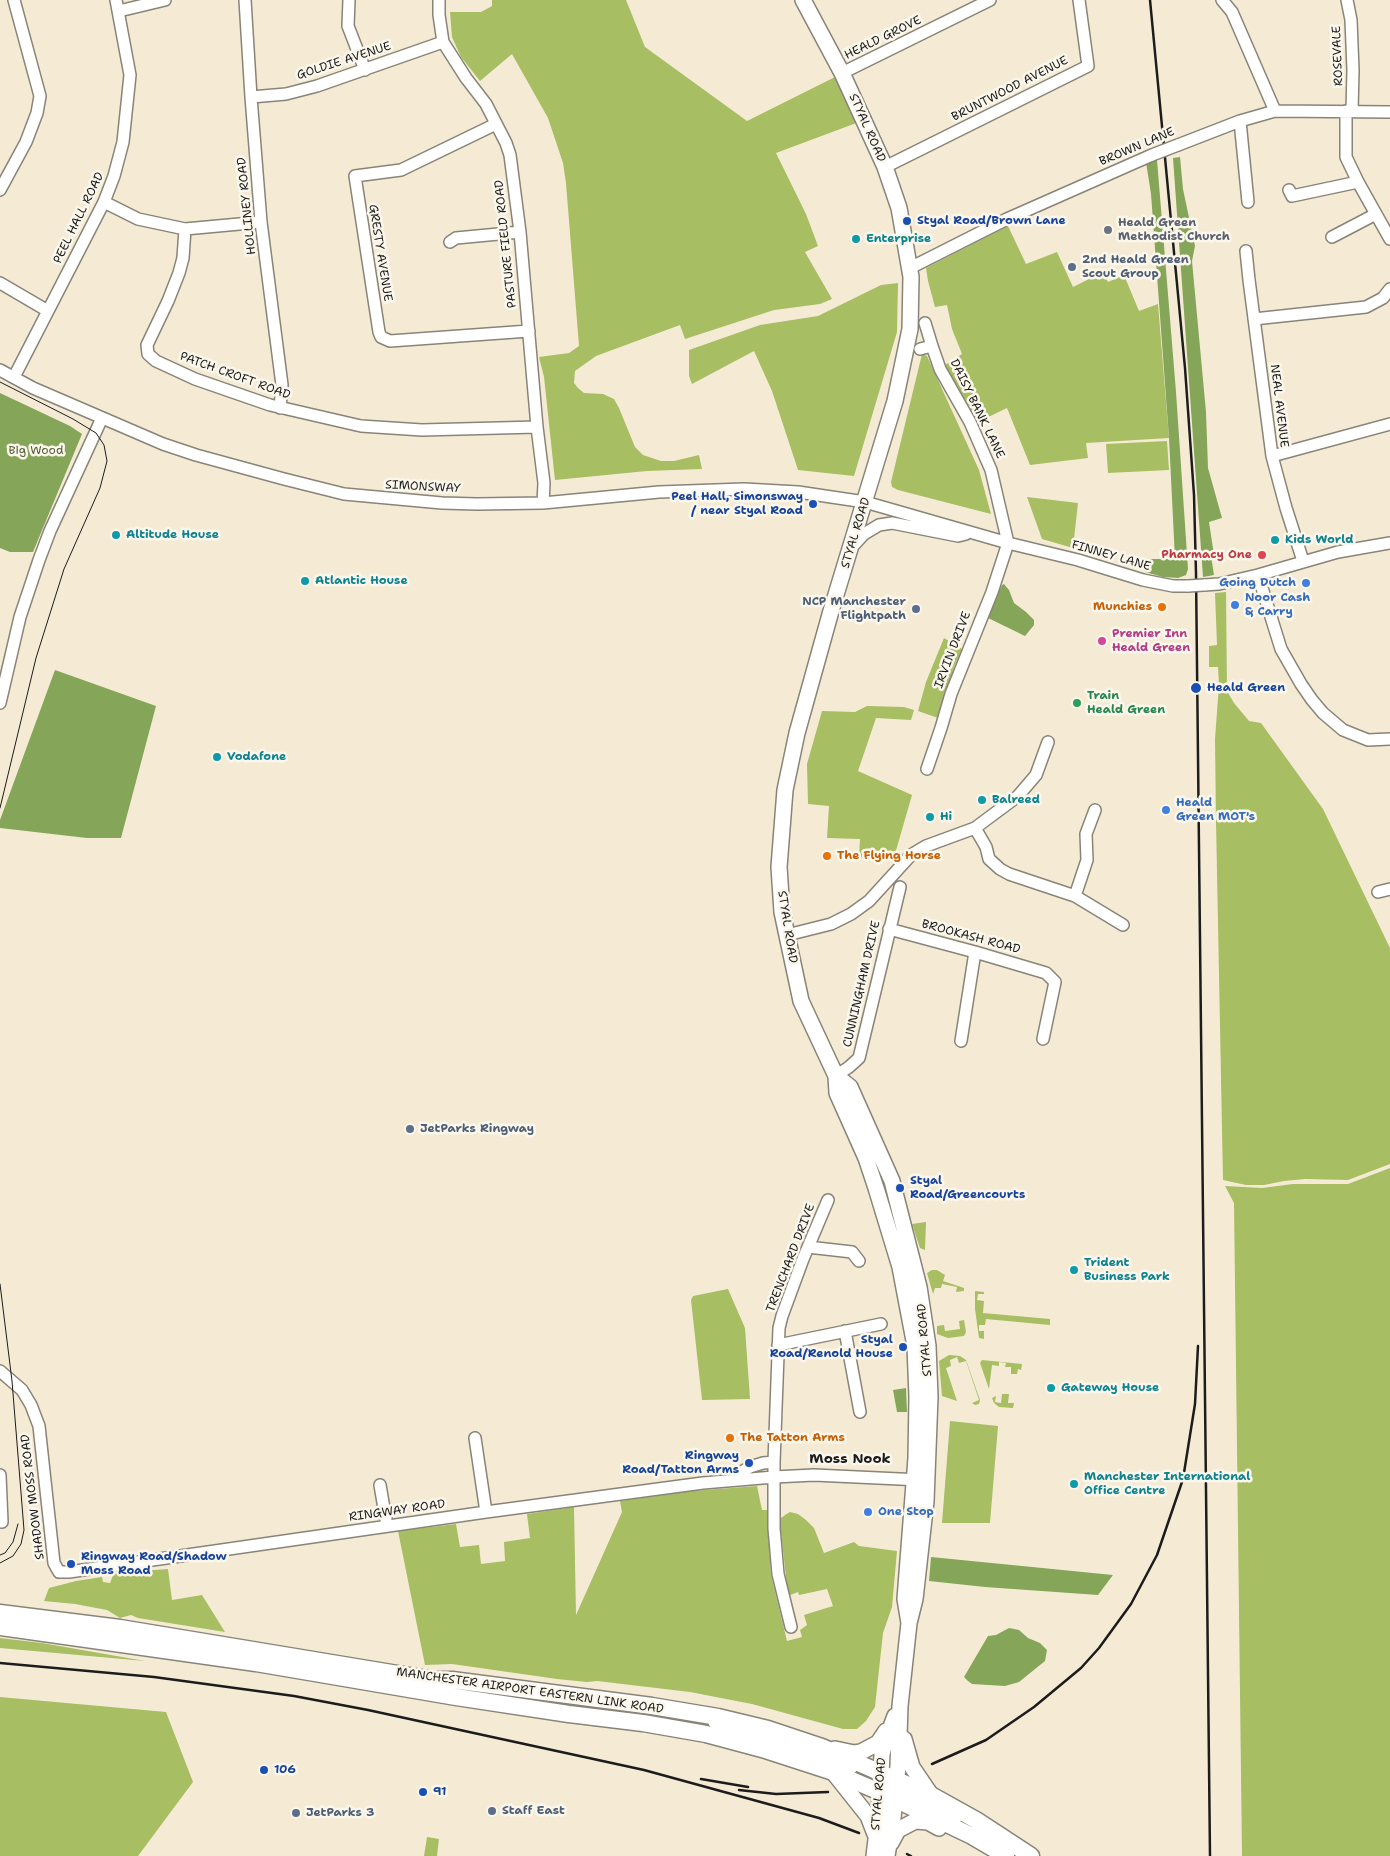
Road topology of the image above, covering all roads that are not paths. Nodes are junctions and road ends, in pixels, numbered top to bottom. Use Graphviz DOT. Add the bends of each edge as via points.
graph roads {
  1 [pos="14,0"];
  2 [pos="165,0"];
  3 [pos="245,0"];
  4 [pos="349,0"];
  5 [pos="438,0"];
  6 [pos="803,0"];
  7 [pos="990,0"];
  8 [pos="1079,0"];
  9 [pos="1222,0"];
  10 [pos="1347,0"];
  11 [pos="117,6"];
  12 [pos="443,42"];
  13 [pos="365,70"];
  14 [pos="842,73"];
  15 [pos="251,97"];
  16 [pos="1275,111"];
  17 [pos="1349,111"];
  18 [pos="1390,112"];
  19 [pos="1240,121"];
  20 [pos="496,124"];
  21 [pos="885,167"];
  22 [pos="1358,182"];
  23 [pos="0,190"];
  24 [pos="1289,190"];
  25 [pos="104,202"];
  26 [pos="1248,202"];
  27 [pos="1376,214"];
  28 [pos="261,222"];
  29 [pos="186,229"];
  30 [pos="520,232"];
  31 [pos="1332,237"];
  32 [pos="1390,240"];
  33 [pos="450,242"];
  34 [pos="1246,251"];
  35 [pos="910,268"];
  36 [pos="0,282"];
  37 [pos="1390,289"];
  38 [pos="48,311"];
  39 [pos="1254,319"];
  40 [pos="925,323"];
  41 [pos="528,331"];
  42 [pos="932,346"];
  43 [pos="920,349"];
  44 [pos="0,370"];
  45 [pos="14,378"];
  46 [pos="280,408"];
  47 [pos="102,418"];
  48 [pos="1390,424"];
  49 [pos="537,427"];
  50 [pos="1272,456"];
  51 [pos="865,502"];
  52 [pos="543,503"];
  53 [pos="972,533"];
  54 [pos="1008,543"];
  55 [pos="1390,543"];
  56 [pos="851,549"];
  57 [pos="1303,561"];
  58 [pos="1258,575"];
  59 [pos="3,674"];
  60 [pos="0,703"];
  61 [pos="1390,739"];
  62 [pos="1048,742"];
  63 [pos="926,769"];
  64 [pos="1097,817"];
  65 [pos="975,828"];
  66 [pos="900,887"];
  67 [pos="1390,889"];
  68 [pos="1378,892"];
  69 [pos="1074,896"];
  70 [pos="1124,925"];
  71 [pos="889,930"];
  72 [pos="787,935"];
  73 [pos="975,952"];
  74 [pos="1043,1039"];
  75 [pos="961,1041"];
  76 [pos="836,1076"];
  77 [pos="828,1200"];
  78 [pos="808,1247"];
  79 [pos="858,1260"];
  80 [pos="881,1324"];
  81 [pos="845,1331"];
  82 [pos="778,1345"];
  83 [pos="0,1371"];
  84 [pos="860,1412"];
  85 [pos="475,1438"];
  86 [pos="774,1462"];
  87 [pos="0,1474"];
  88 [pos="774,1477"];
  89 [pos="740,1480"];
  90 [pos="920,1480"];
  91 [pos="380,1485"];
  92 [pos="0,1510"];
  93 [pos="486,1512"];
  94 [pos="2,1522"];
  95 [pos="387,1526"];
  96 [pos="59,1572"];
  97 [pos="0,1613"];
  98 [pos="0,1627"];
  99 [pos="790,1627"];
  100 [pos="900,1706"];
  101 [pos="696,1714"];
  102 [pos="822,1747"];
  103 [pos="833,1772"];
  104 [pos="888,1785"];
  105 [pos="931,1795"];
  106 [pos="972,1836"];
  107 [pos="876,1838"];
  108 [pos="888,1850"];
  109 [pos="874,1856"];
  110 [pos="1006,1856"];
  111 [pos="1031,1856"];
  1 -- 23 [label="street" via="40,96 26,142"];
  2 -- 11 [label="street"];
  3 -- 15 [label="street, HOLLINEY ROAD"];
  4 -- 13 [label="street" via="348,26"];
  5 -- 12 [label="street, PASTURE FIELD ROAD"];
  6 -- 14 [label="main road, STYAL ROAD"];
  7 -- 14 [label="street, HEALD GROVE"];
  8 -- 21 [label="street, BRUNTWOOD AVENUE" via="1088,66"];
  9 -- 16 [label="street" via="1232,12"];
  10 -- 17 [label="street, ROSEVALE" via="1353,62"];
  11 -- 25 [label="street, PEEL HALL ROAD" via="130,75 123,142"];
  12 -- 13 [label="street, GOLDIE AVENUE"];
  12 -- 20 [label="street, PASTURE FIELD ROAD"];
  13 -- 15 [label="street, GOLDIE AVENUE" via="286,94"];
  14 -- 21 [label="main road, STYAL ROAD"];
  15 -- 28 [label="street, HOLLINEY ROAD"];
  16 -- 17 [label="street, BROWN LANE"];
  16 -- 19 [label="street, BROWN LANE"];
  17 -- 18 [label="street, BROWN LANE"];
  17 -- 22 [label="street, ROSEVALE" via="1346,157"];
  19 -- 26 [label="street"];
  19 -- 35 [label="street, BROWN LANE, bridge" via="1152,154 1007,219"];
  20 -- 30 [label="street, PASTURE FIELD ROAD" via="510,155"];
  20 -- 41 [label="street, GRESTY AVENUE" via="401,170 355,176 379,332 381,337 390,341"];
  21 -- 35 [label="main road, STYAL ROAD" via="899,208"];
  22 -- 24 [label="street" via="1292,196"];
  22 -- 27 [label="street, ROSEVALE"];
  25 -- 29 [label="street" via="138,219"];
  25 -- 38 [label="street, PEEL HALL ROAD"];
  27 -- 31 [label="street"];
  27 -- 32 [label="street, ROSEVALE"];
  28 -- 29 [label="street"];
  28 -- 46 [label="street, HOLLINEY ROAD" via="282,385"];
  29 -- 46 [label="street, PATCH CROFT ROAD" via="179,273 147,345 148,354 156,361 195,378"];
  30 -- 33 [label="street" via="456,238"];
  30 -- 41 [label="street, PASTURE FIELD ROAD"];
  34 -- 39 [label="street, NEAL AVENUE"];
  35 -- 51 [label="main road, STYAL ROAD" via="910,328 895,401"];
  36 -- 38 [label="street"];
  37 -- 39 [label="street" via="1383,298 1366,307"];
  38 -- 45 [label="street, PEEL HALL ROAD"];
  39 -- 50 [label="street, NEAL AVENUE"];
  40 -- 42 [label="street, DAISY BANK LANE"];
  41 -- 49 [label="street, PASTURE FIELD ROAD"];
  42 -- 43 [label="street"];
  42 -- 54 [label="street, DAISY BANK LANE" via="940,369 981,444 991,470"];
  44 -- 45 [label="street, SIMONSWAY"];
  45 -- 47 [label="street, SIMONSWAY"];
  46 -- 49 [label="street, PATCH CROFT ROAD" via="361,426 422,430"];
  47 -- 52 [label="street, SIMONSWAY" via="196,455 344,494 442,503"];
  47 -- 59 [label="street" via="50,531"];
  48 -- 50 [label="street"];
  49 -- 52 [label="street, PASTURE FIELD ROAD" via="544,483"];
  50 -- 57 [label="street, NEAL AVENUE"];
  51 -- 52 [label="street, SIMONSWAY" via="744,488"];
  51 -- 53 [label="street, FINNEY LANE"];
  51 -- 56 [label="main road, STYAL ROAD"];
  53 -- 54 [label="street, FINNEY LANE"];
  53 -- 56 [label="street, FINNEY LANE" via="958,536 892,522 864,534"];
  54 -- 58 [label="street, FINNEY LANE, bridge" via="1174,586 1219,584"];
  54 -- 63 [label="street, IRVIN DRIVE"];
  55 -- 57 [label="street, FINNEY LANE"];
  56 -- 72 [label="main road, STYAL ROAD" via="796,733 785,790 779,867"];
  57 -- 58 [label="street, FINNEY LANE"];
  58 -- 61 [label="street" via="1280,649 1312,700 1343,730 1368,740"];
  59 -- 60 [label="street"];
  62 -- 65 [label="street" via="1029,784"];
  64 -- 69 [label="street" via="1086,834 1087,860"];
  65 -- 69 [label="street" via="989,859 1000,869"];
  65 -- 72 [label="street" via="911,855 869,901 851,914 831,924"];
  66 -- 71 [label="street, CUNNINGHAM DRIVE"];
  67 -- 68 [label="street"];
  69 -- 70 [label="street"];
  71 -- 73 [label="street, BROOKASH ROAD"];
  71 -- 76 [label="street, CUNNINGHAM DRIVE" via="859,1058"];
  72 -- 76 [label="main road, STYAL ROAD" via="801,1001"];
  73 -- 74 [label="street, BROOKASH ROAD" via="1046,973 1055,982"];
  73 -- 75 [label="street"];
  76 -- 90 [label="main road, STYAL ROAD" via="838,1093 866,1158 900,1267 915,1346 916,1458"];
  77 -- 78 [label="street, TRENCHARD DRIVE"];
  78 -- 79 [label="street" via="852,1252"];
  78 -- 82 [label="street, TRENCHARD DRIVE" via="782,1316"];
  80 -- 81 [label="street"];
  81 -- 82 [label="street"];
  81 -- 84 [label="street"];
  82 -- 86 [label="street, TRENCHARD DRIVE"];
  83 -- 96 [label="street, SHADOW MOSS ROAD" via="22,1390 39,1426 54,1563"];
  85 -- 93 [label="street"];
  86 -- 88 [label="street, TRENCHARD DRIVE"];
  86 -- 89 [label="street" via="750,1467 740,1473"];
  87 -- 92 [label="street"];
  88 -- 89 [label="street, RINGWAY ROAD"];
  88 -- 90 [label="street, RINGWAY ROAD" via="814,1475"];
  88 -- 99 [label="street, TRENCHARD DRIVE" via="776,1561"];
  89 -- 93 [label="street, RINGWAY ROAD"];
  90 -- 100 [label="main road, STYAL ROAD" via="905,1599 909,1623"];
  91 -- 95 [label="street"];
  92 -- 94 [label="street"];
  93 -- 95 [label="street, RINGWAY ROAD"];
  95 -- 96 [label="street, RINGWAY ROAD"];
  97 -- 101 [label="highway, MANCHESTER AIRPORT EASTERN LINK ROAD" via="120,1628 434,1680"];
  98 -- 103 [label="highway, MANCHESTER AIRPORT EASTERN LINK ROAD" via="643,1723 716,1736"];
  100 -- 102 [label="main road" via="883,1736 873,1746 854,1753"];
  100 -- 104 [label="main road, STYAL ROAD" via="885,1743"];
  100 -- 105 [label="main road" via="912,1767"];
  101 -- 102 [label="highway, MANCHESTER AIRPORT EASTERN LINK ROAD" via="768,1729"];
  101 -- 104 [label="main road" via="740,1732 839,1763"];
  102 -- 104 [label="highway, MANCHESTER AIRPORT EASTERN LINK ROAD"];
  103 -- 104 [label="highway, MANCHESTER AIRPORT EASTERN LINK ROAD"];
  103 -- 107 [label="main road" via="868,1816"];
  104 -- 105 [label="highway, MANCHESTER AIRPORT EASTERN LINK ROAD"];
  104 -- 106 [label="highway, MANCHESTER AIRPORT EASTERN LINK ROAD"];
  104 -- 107 [label="main road, STYAL ROAD"];
  104 -- 108 [label="main road, STYAL ROAD"];
  105 -- 111 [label="highway, MANCHESTER AIRPORT EASTERN LINK ROAD"];
  106 -- 108 [label="main road" via="915,1821 898,1830"];
  106 -- 110 [label="highway, MANCHESTER AIRPORT EASTERN LINK ROAD"];
  107 -- 109 [label="main road, STYAL ROAD"];
}
